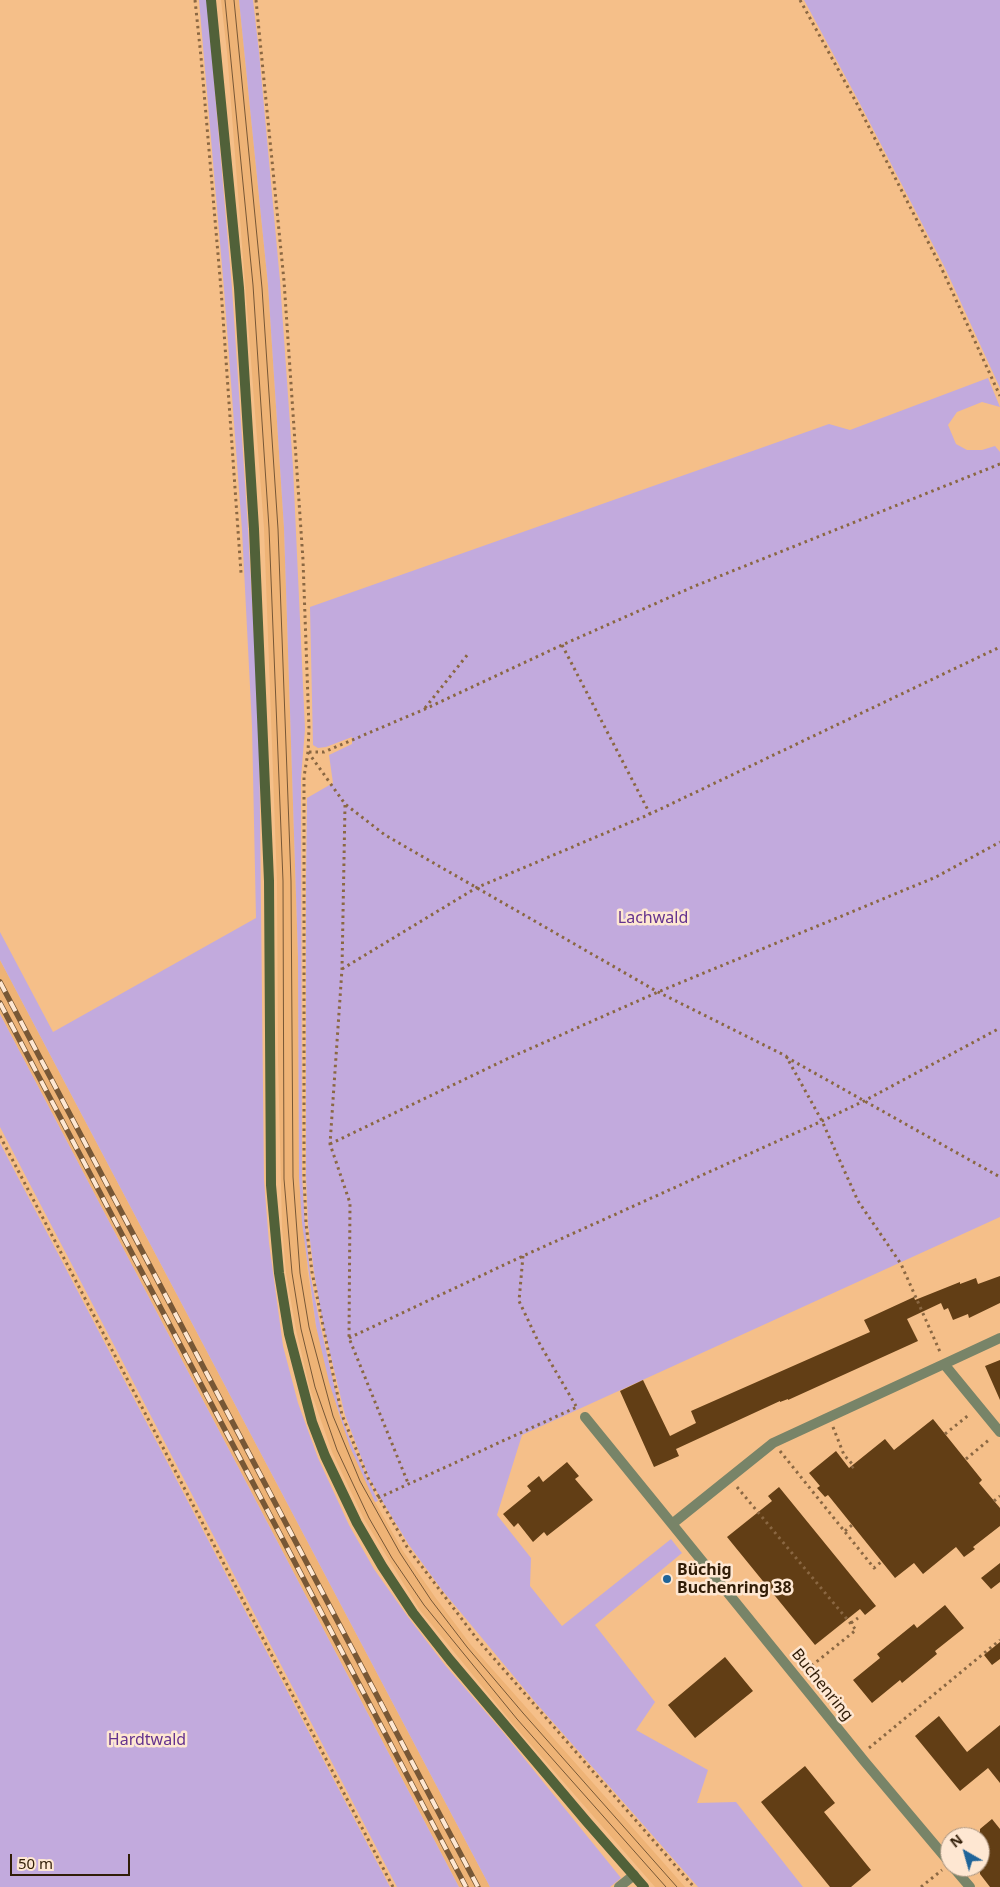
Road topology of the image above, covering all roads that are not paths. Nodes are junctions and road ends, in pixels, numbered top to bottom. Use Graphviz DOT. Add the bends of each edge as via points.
graph roads {
  1 [pos="211,0"];
  2 [pos="1000,1338"];
  3 [pos="944,1364"];
  4 [pos="585,1417"];
  5 [pos="1000,1432"];
  6 [pos="672,1524"];
  7 [pos="940,1856"];
  8 [pos="634,1875"];
  9 [pos="960,1877"];
  10 [pos="619,1887"];
  11 [pos="644,1887"];
  12 [pos="970,1887"];
  1 -- 8 [label="street" via="240,288 254,520 269,881 271,1185 279,1273 289,1334 312,1422 325,1456 382,1566 450,1660"];
  2 -- 3 [label="street"];
  3 -- 5 [label="street"];
  3 -- 6 [label="street" via="773,1443"];
  4 -- 6 [label="street, Buchenring"];
  6 -- 7 [label="street, Buchenring"];
  8 -- 10 [label="street"];
  8 -- 11 [label="street"];
  9 -- 12 [label="street, Buchenring"];
}
